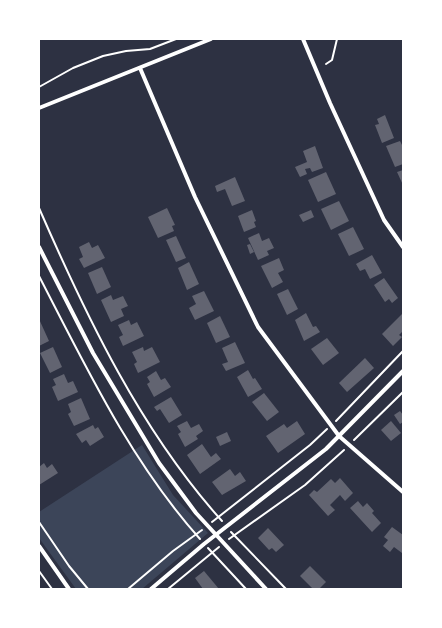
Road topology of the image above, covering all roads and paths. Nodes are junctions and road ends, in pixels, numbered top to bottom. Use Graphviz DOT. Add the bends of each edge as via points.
graph roads {
  1 [pos="176,39"];
  2 [pos="211,39"];
  3 [pos="303,39"];
  4 [pos="337,39"];
  5 [pos="326,64"];
  6 [pos="140,68"];
  7 [pos="39,87"];
  8 [pos="39,108"];
  9 [pos="39,208"];
  10 [pos="403,247"];
  11 [pos="39,248"];
  12 [pos="39,276"];
  13 [pos="403,351"];
  14 [pos="403,371"];
  15 [pos="403,392"];
  16 [pos="331,425"];
  17 [pos="339,436"];
  18 [pos="349,444"];
  19 [pos="403,492"];
  20 [pos="219,517"];
  21 [pos="39,522"];
  22 [pos="207,526"];
  23 [pos="227,526"];
  24 [pos="196,534"];
  25 [pos="216,535"];
  26 [pos="235,536"];
  27 [pos="224,543"];
  28 [pos="204,544"];
  29 [pos="39,546"];
  30 [pos="212,552"];
  31 [pos="39,571"];
  32 [pos="52,589"];
  33 [pos="69,589"];
  34 [pos="88,589"];
  35 [pos="128,589"];
  36 [pos="152,589"];
  37 [pos="168,589"];
  38 [pos="246,589"];
  39 [pos="266,589"];
  40 [pos="286,589"];
  1 -- 7 [label="path" via="150,49 103,56 72,68"];
  2 -- 6 [label="street"];
  3 -- 10 [label="street" via="384,220"];
  4 -- 5 [label="path" via="332,60"];
  6 -- 8 [label="street"];
  6 -- 16 [label="street" via="195,197 258,327"];
  9 -- 20 [label="path" via="77,293 122,379 157,438"];
  11 -- 22 [label="street" via="93,353 147,444 182,497"];
  12 -- 24 [label="path" via="128,440 156,483"];
  13 -- 16 [label="path"];
  14 -- 17 [label="street"];
  15 -- 18 [label="path"];
  16 -- 17 [label="street"];
  16 -- 20 [label="path" via="310,445"];
  17 -- 18 [label="street"];
  17 -- 23 [label="street"];
  18 -- 19 [label="street"];
  18 -- 26 [label="path" via="305,485"];
  20 -- 22 [label="path"];
  20 -- 23 [label="path"];
  21 -- 34 [label="path"];
  22 -- 24 [label="path"];
  22 -- 25 [label="street"];
  23 -- 25 [label="street"];
  23 -- 26 [label="path"];
  24 -- 28 [label="path"];
  24 -- 35 [label="path"];
  25 -- 27 [label="street"];
  25 -- 28 [label="street"];
  26 -- 27 [label="path"];
  26 -- 40 [label="path"];
  27 -- 30 [label="path"];
  27 -- 39 [label="street"];
  28 -- 30 [label="path"];
  28 -- 36 [label="street"];
  29 -- 33 [label="street"];
  30 -- 37 [label="path"];
  30 -- 38 [label="path"];
  31 -- 32 [label="path"];
}
